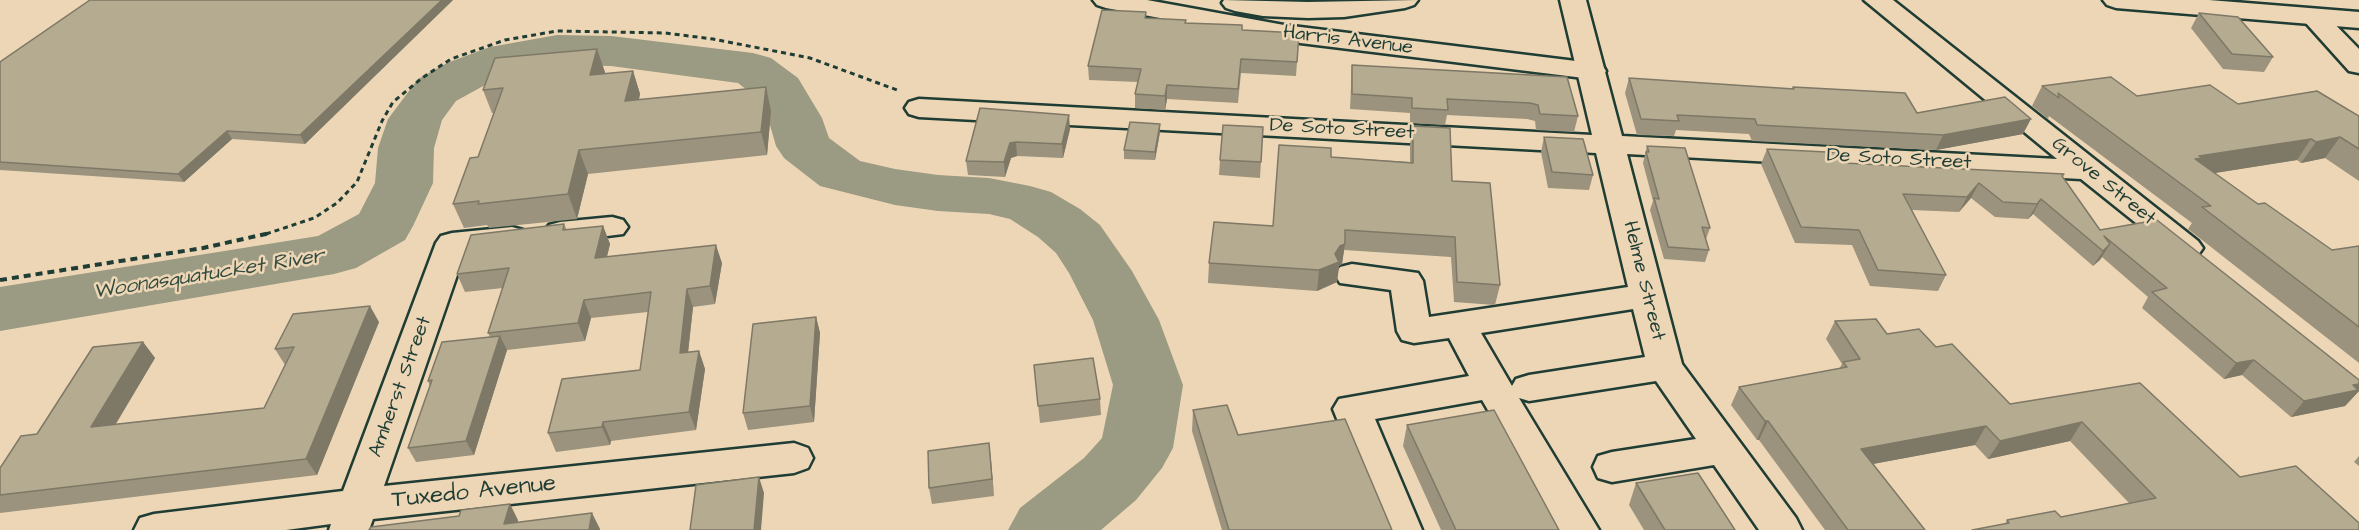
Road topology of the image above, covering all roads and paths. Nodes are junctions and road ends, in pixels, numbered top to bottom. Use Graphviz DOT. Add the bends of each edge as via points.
graph roads {
  1 [pos="1106,0"];
  2 [pos="1218,0"];
  3 [pos="1406,0"];
  4 [pos="1573,0"];
  5 [pos="1876,0"];
  6 [pos="2116,0"];
  7 [pos="2314,17"];
  8 [pos="2359,20"];
  9 [pos="2359,65"];
  10 [pos="1592,71"];
  11 [pos="919,108"];
  12 [pos="1609,144"];
  13 [pos="2088,170"];
  14 [pos="612,227"];
  15 [pos="2210,267"];
  16 [pos="1352,275"];
  17 [pos="0,280"];
  18 [pos="1647,295"];
  19 [pos="1459,325"];
  20 [pos="1665,368"];
  21 [pos="1510,386"];
  22 [pos="1724,449"];
  23 [pos="794,458"];
  24 [pos="1612,467"];
  25 [pos="354,517"];
  26 [pos="154,530"];
  27 [pos="1402,530"];
  28 [pos="1579,530"];
  29 [pos="1782,530"];
  1 -- 10 [label="street, Harris Avenue" via="1284,33"];
  2 -- 3 [label="street" via="1308,10"];
  4 -- 10 [label="street, Helme Street"];
  5 -- 13 [label="street, Grove Street"];
  6 -- 7 [label="street"];
  7 -- 8 [label="street"];
  7 -- 9 [label="street"];
  10 -- 12 [label="street, Helme Street"];
  11 -- 12 [label="street, De Soto Street"];
  11 -- 17 [label="path" via="912,95 810,58 768,48 665,33 608,31 557,31 505,40 452,59 393,102 357,182 337,203 314,218 249,239"];
  12 -- 13 [label="street, De Soto Street"];
  12 -- 18 [label="street, Helme Street"];
  13 -- 15 [label="street, Grove Street"];
  14 -- 25 [label="street, Amherst Street" via="452,243"];
  16 -- 19 [label="street" via="1406,281 1414,331"];
  18 -- 19 [label="street"];
  18 -- 20 [label="street, Helme Street"];
  19 -- 21 [label="street"];
  20 -- 21 [label="street"];
  20 -- 22 [label="street, Helme Street"];
  21 -- 27 [label="street" via="1352,409"];
  21 -- 28 [label="street"];
  22 -- 24 [label="street"];
  22 -- 29 [label="street, Helme Street"];
  23 -- 25 [label="street, Tuxedo Avenue"];
  25 -- 26 [label="street, Tuxedo Avenue"];
}
